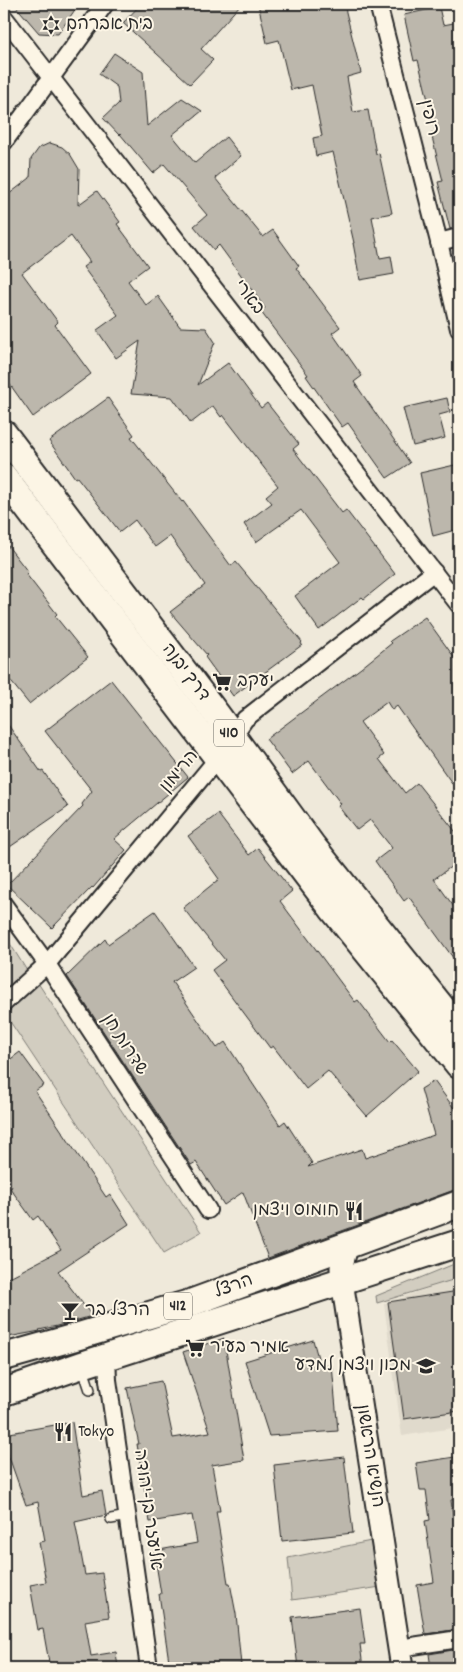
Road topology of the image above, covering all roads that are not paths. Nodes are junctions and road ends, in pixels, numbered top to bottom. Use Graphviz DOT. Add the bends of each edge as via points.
graph roads {
  1 [pos="105,4"];
  2 [pos="378,4"];
  3 [pos="4,17"];
  4 [pos="51,76"];
  5 [pos="4,142"];
  6 [pos="459,237"];
  7 [pos="439,242"];
  8 [pos="459,329"];
  9 [pos="4,434"];
  10 [pos="4,477"];
  11 [pos="434,572"];
  12 [pos="459,605"];
  13 [pos="225,748"];
  14 [pos="4,904"];
  15 [pos="47,964"];
  16 [pos="4,1003"];
  17 [pos="459,1030"];
  18 [pos="459,1064"];
  19 [pos="459,1204"];
  20 [pos="208,1210"];
  21 [pos="459,1243"];
  22 [pos="348,1244"];
  23 [pos="342,1281"];
  24 [pos="4,1357"];
  25 [pos="108,1357"];
  26 [pos="82,1365"];
  27 [pos="90,1390"];
  28 [pos="4,1392"];
  29 [pos="128,1516"];
  30 [pos="111,1519"];
  31 [pos="459,1639"];
  32 [pos="400,1658"];
  33 [pos="149,1668"];
  1 -- 4 [label="street"];
  2 -- 7 [label="street, רופין"];
  3 -- 4 [label="street, בארי"];
  4 -- 5 [label="street"];
  4 -- 11 [label="street, בארי"];
  6 -- 7 [label="street"];
  7 -- 8 [label="street, רופין"];
  9 -- 13 [label="main road, דרך יבנה / 410" via="217,715"];
  10 -- 13 [label="main road, דרך יבנה / 410"];
  11 -- 12 [label="street, בארי"];
  11 -- 13 [label="street, הרימון" via="244,719"];
  13 -- 15 [label="street, הרימון"];
  13 -- 17 [label="main road, דרך יבנה / 410" via="313,847"];
  13 -- 18 [label="main road, דרך יבנה / 410" via="332,908"];
  14 -- 15 [label="street, שדרות חן"];
  15 -- 16 [label="street, הרימון"];
  15 -- 20 [label="street, שדרות חן"];
  19 -- 22 [label="main road, הרצל / 412"];
  21 -- 23 [label="main road, הרצל / 412"];
  22 -- 23 [label="street, הנשיא הראשון" via="341,1268"];
  22 -- 24 [label="main road, הרצל / 412" via="193,1302"];
  23 -- 25 [label="main road, הרצל / 412"];
  23 -- 32 [label="street, הנשיא הראשון"];
  25 -- 26 [label="main road, הרצל / 412"];
  25 -- 29 [label="street, אליעזר בן-יהודה" via="108,1380"];
  26 -- 27 [label="lane"];
  26 -- 28 [label="main road, הרצל / 412"];
  29 -- 30 [label="lane"];
  29 -- 33 [label="street, אליעזר בן-יהודה"];
  31 -- 32 [label="street"];
}
